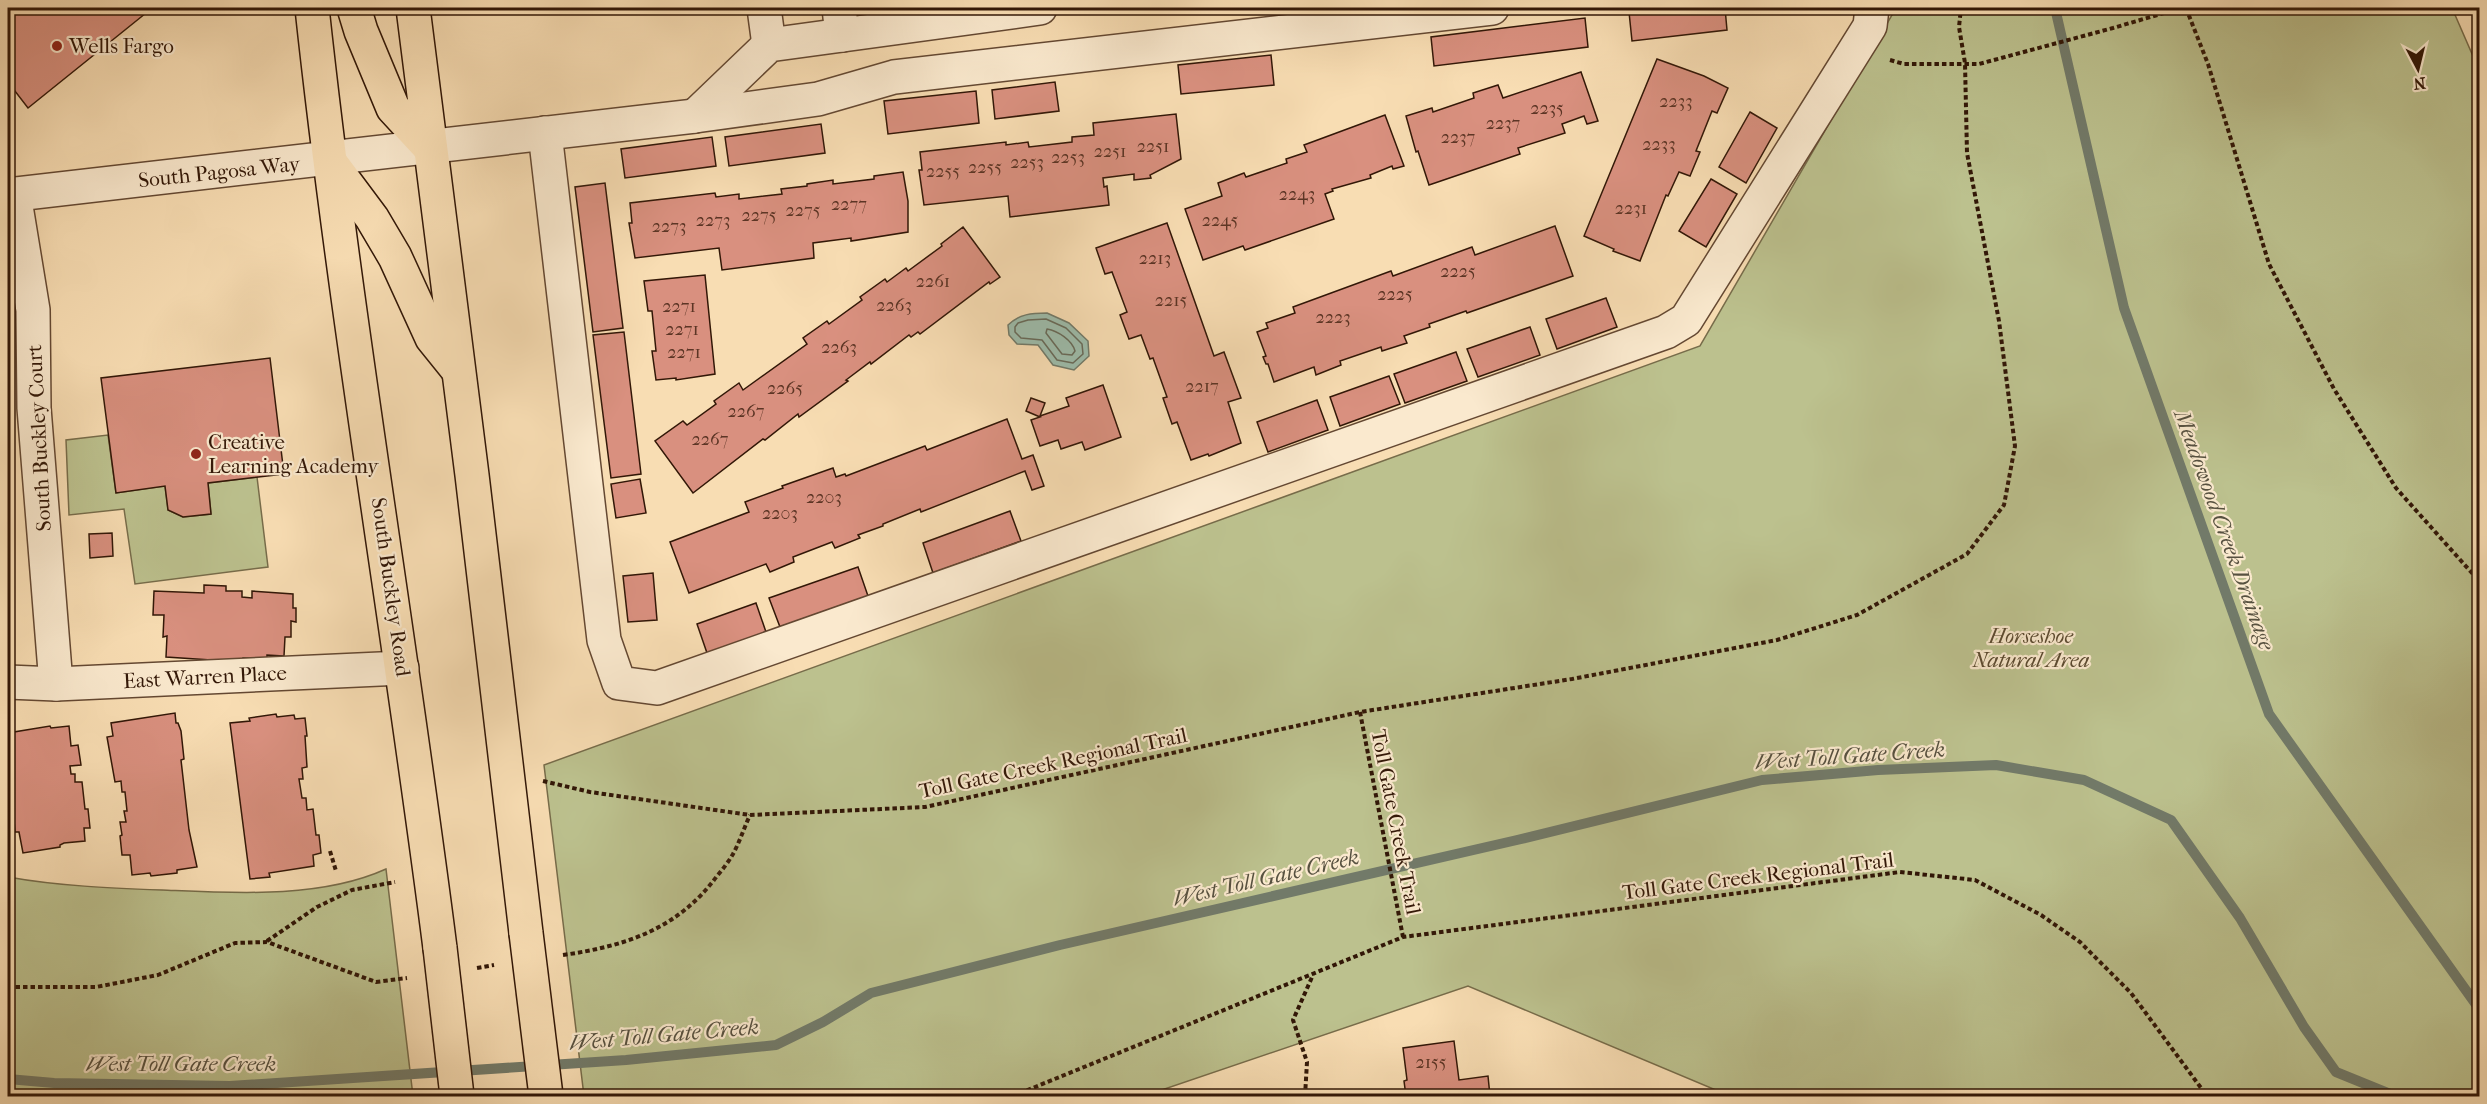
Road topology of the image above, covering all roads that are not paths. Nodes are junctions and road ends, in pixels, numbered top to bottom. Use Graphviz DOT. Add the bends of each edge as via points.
graph roads {
  1 [pos="312,8"];
  2 [pos="354,8"];
  3 [pos="413,8"];
  4 [pos="764,8"];
  5 [pos="1040,8"];
  6 [pos="1492,8"];
  7 [pos="1872,8"];
  8 [pos="957,13"];
  9 [pos="840,21"];
  10 [pos="769,45"];
  11 [pos="695,116"];
  12 [pos="545,133"];
  13 [pos="430,148"];
  14 [pos="328,160"];
  15 [pos="11,195"];
  16 [pos="458,369"];
  17 [pos="402,668"];
  18 [pos="8,682"];
  19 [pos="56,684"];
  20 [pos="457,1096"];
  21 [pos="546,1096"];
  1 -- 14 [label="main road, South Buckley Road"];
  2 -- 13 [label="main road" via="393,108"];
  3 -- 13 [label="main road"];
  4 -- 10 [label="street"];
  5 -- 8 [label="street"];
  6 -- 11 [label="street, South Pagosa Way" via="894,77 818,99"];
  7 -- 12 [label="street" via="1870,26 1686,320 1666,332 657,688 620,683 604,640"];
  8 -- 9 [label="street"];
  9 -- 10 [label="street"];
  10 -- 11 [label="street"];
  11 -- 12 [label="street, South Pagosa Way"];
  12 -- 13 [label="street, South Pagosa Way"];
  13 -- 14 [label="street, South Pagosa Way"];
  13 -- 16 [label="main road"];
  14 -- 15 [label="street, South Pagosa Way"];
  14 -- 16 [label="main road" via="372,218 432,338"];
  14 -- 17 [label="main road, South Buckley Road"];
  15 -- 19 [label="street, South Buckley Court" via="33,310 34,408"];
  16 -- 21 [label="main road, bridge"];
  17 -- 19 [label="street, East Warren Place"];
  17 -- 20 [label="main road, South Buckley Road, bridge"];
  18 -- 19 [label="street, East Warren Place"];
}
